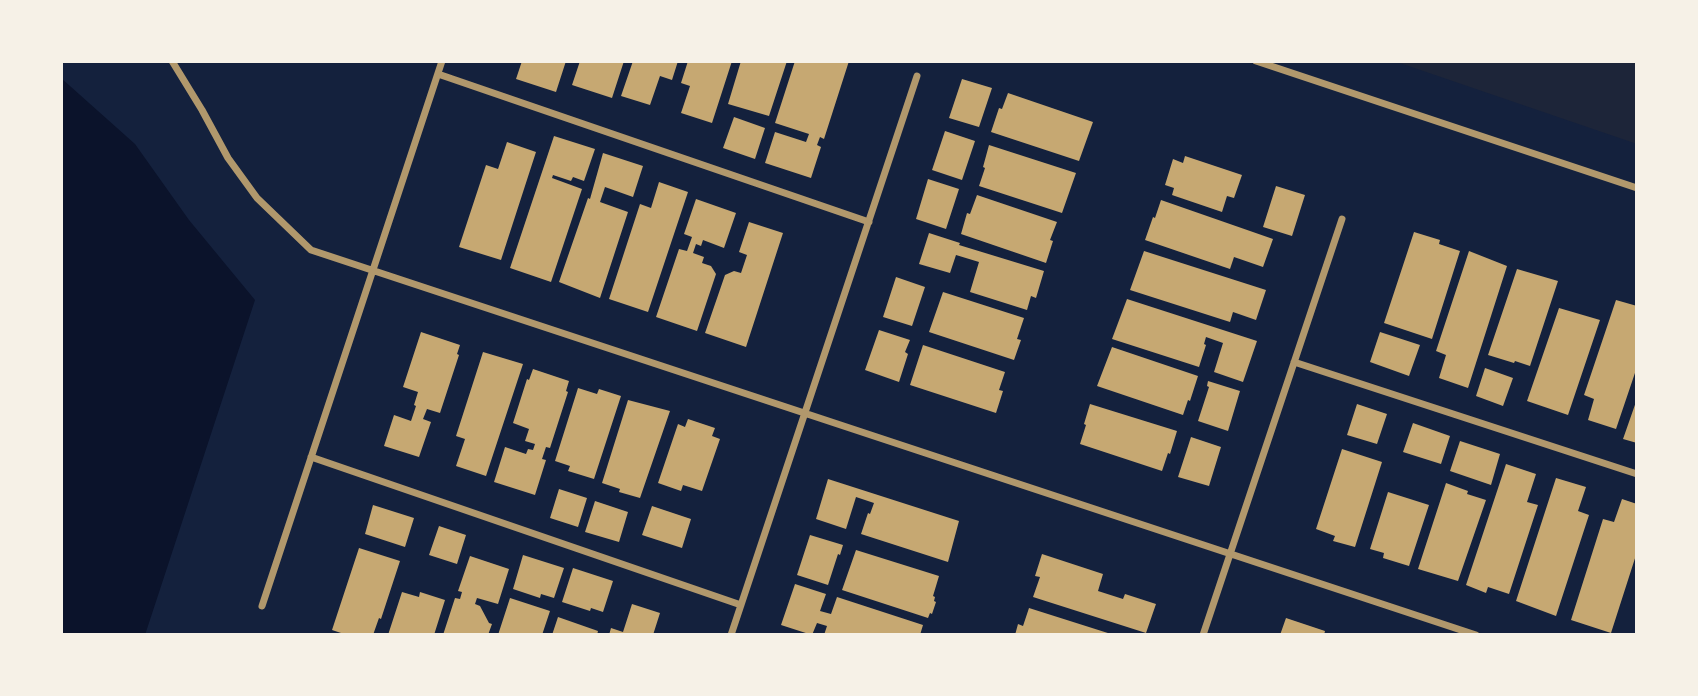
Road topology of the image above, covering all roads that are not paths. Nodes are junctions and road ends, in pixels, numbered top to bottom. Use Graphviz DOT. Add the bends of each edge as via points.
graph roads {
  1 [pos="172,61"];
  2 [pos="443,61"];
  3 [pos="1256,61"];
  4 [pos="438,74"];
  5 [pos="917,76"];
  6 [pos="1637,188"];
  7 [pos="1342,219"];
  8 [pos="869,222"];
  9 [pos="373,270"];
  10 [pos="1294,362"];
  11 [pos="805,413"];
  12 [pos="311,457"];
  13 [pos="1637,474"];
  14 [pos="1230,554"];
  15 [pos="741,605"];
  16 [pos="262,606"];
  17 [pos="731,635"];
  18 [pos="1203,635"];
  19 [pos="1476,635"];
  1 -- 9 [label="street" via="228,158 257,198 311,250"];
  2 -- 4 [label="street"];
  3 -- 6 [label="street"];
  4 -- 8 [label="street"];
  4 -- 9 [label="street"];
  5 -- 8 [label="street"];
  7 -- 10 [label="street"];
  8 -- 11 [label="street"];
  9 -- 11 [label="street"];
  9 -- 12 [label="street"];
  10 -- 13 [label="street"];
  10 -- 14 [label="street"];
  11 -- 14 [label="street"];
  11 -- 15 [label="street"];
  12 -- 15 [label="street"];
  12 -- 16 [label="street"];
  14 -- 18 [label="street"];
  14 -- 19 [label="street"];
  15 -- 17 [label="street"];
}
